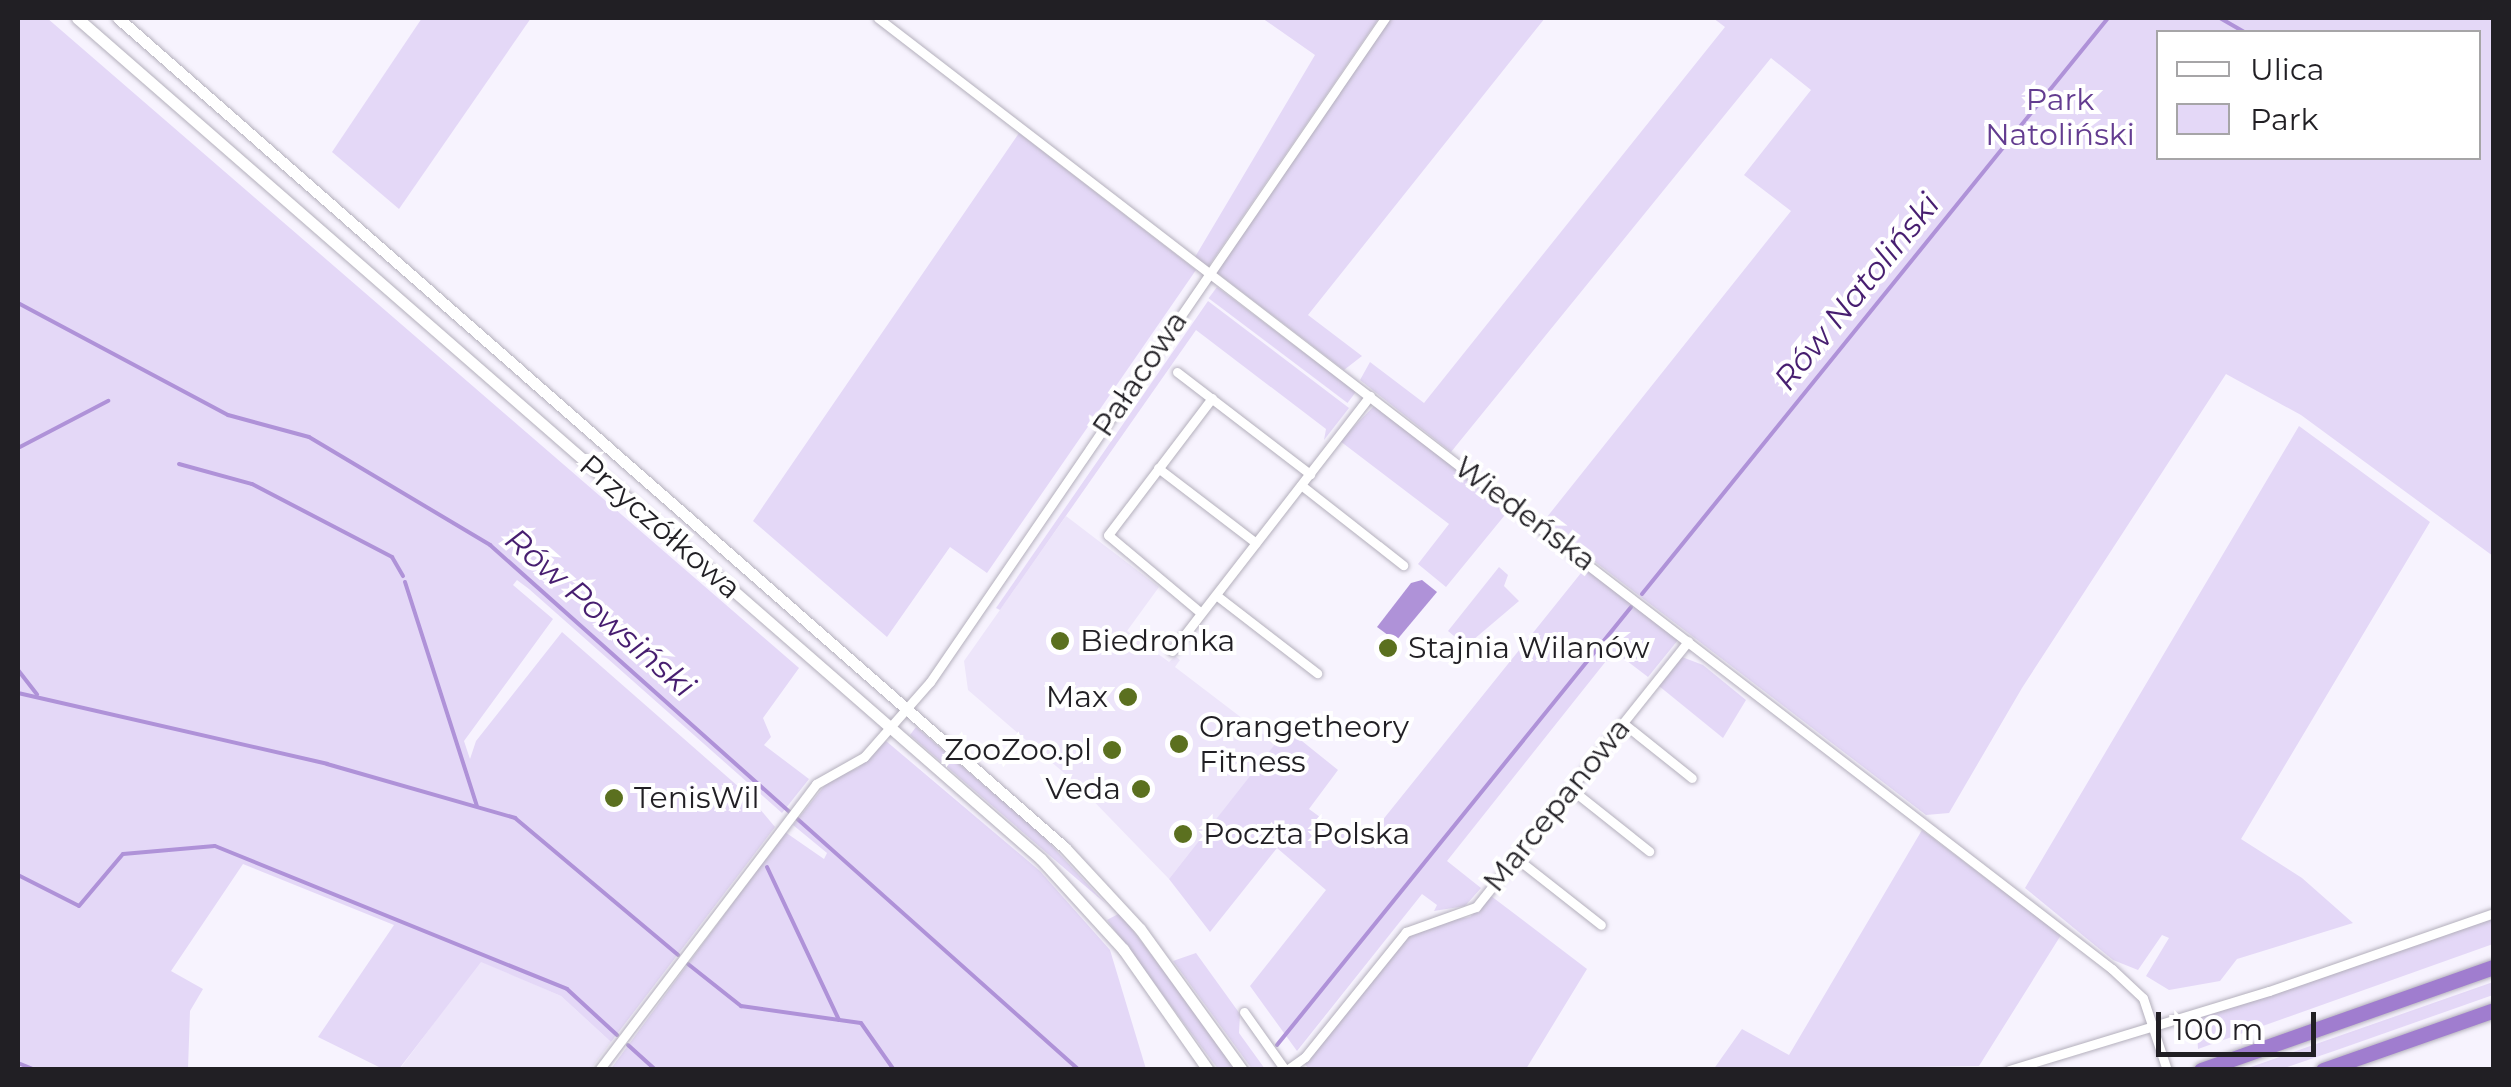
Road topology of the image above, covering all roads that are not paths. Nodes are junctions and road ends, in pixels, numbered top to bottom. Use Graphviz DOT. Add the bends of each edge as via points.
graph roads {
  1 [pos="77,18"];
  2 [pos="118,18"];
  3 [pos="878,18"];
  4 [pos="1385,18"];
  5 [pos="1208,275"];
  6 [pos="1177,372"];
  7 [pos="1370,396"];
  8 [pos="1212,398"];
  9 [pos="556,402"];
  10 [pos="523,407"];
  11 [pos="1158,468"];
  12 [pos="1310,474"];
  13 [pos="1301,485"];
  14 [pos="1256,543"];
  15 [pos="1403,564"];
  16 [pos="1216,595"];
  17 [pos="1201,613"];
  18 [pos="1688,641"];
  19 [pos="1172,651"];
  20 [pos="1318,673"];
  21 [pos="908,709"];
  22 [pos="1623,723"];
  23 [pos="891,728"];
  24 [pos="1692,778"];
  25 [pos="1571,789"];
  26 [pos="1648,851"];
  27 [pos="1516,858"];
  28 [pos="1084,903"];
  29 [pos="1118,903"];
  30 [pos="2494,913"];
  31 [pos="1600,925"];
  32 [pos="2494,967"];
  33 [pos="2494,1010"];
  34 [pos="1244,1012"];
  35 [pos="2154,1026"];
  36 [pos="599,1070"];
  37 [pos="1208,1070"];
  38 [pos="1242,1070"];
  39 [pos="1286,1070"];
  40 [pos="2009,1070"];
  41 [pos="2167,1070"];
  42 [pos="2200,1070"];
  43 [pos="2323,1070"];
  1 -- 10 [label="main road, Przyczółkowa"];
  2 -- 9 [label="main road, Przyczółkowa"];
  3 -- 5 [label="street, Wiedeńska"];
  4 -- 5 [label="street, Pałacowa"];
  5 -- 7 [label="street, Wiedeńska"];
  5 -- 21 [label="street, Pałacowa"];
  6 -- 8 [label="street"];
  7 -- 12 [label="street"];
  7 -- 18 [label="street, Wiedeńska"];
  8 -- 11 [label="street"];
  8 -- 12 [label="street"];
  9 -- 10 [label="main road" via="534,399"];
  9 -- 21 [label="main road, Przyczółkowa"];
  10 -- 23 [label="main road, Przyczółkowa"];
  11 -- 14 [label="street"];
  11 -- 17 [label="street" via="1108,538"];
  12 -- 13 [label="street"];
  13 -- 14 [label="street"];
  13 -- 15 [label="street"];
  14 -- 16 [label="street"];
  16 -- 17 [label="street"];
  16 -- 20 [label="street"];
  17 -- 19 [label="street"];
  18 -- 22 [label="street, Marcepanowa"];
  18 -- 35 [label="street, Wiedeńska" via="2112,968 2143,998"];
  21 -- 23 [label="street, Pałacowa"];
  21 -- 29 [label="main road, Przyczółkowa"];
  22 -- 24 [label="street"];
  22 -- 25 [label="street, Marcepanowa"];
  23 -- 28 [label="main road, Przyczółkowa"];
  23 -- 36 [label="street, Pałacowa" via="855,764 816,784"];
  25 -- 26 [label="street"];
  25 -- 27 [label="street, Marcepanowa"];
  27 -- 31 [label="street"];
  27 -- 39 [label="street, Marcepanowa" via="1470,912 1406,932 1305,1058"];
  28 -- 29 [label="main road" via="1100,911"];
  28 -- 37 [label="main road, Przyczółkowa"];
  29 -- 38 [label="main road, Przyczółkowa"];
  30 -- 35 [label="street"];
  32 -- 42 [label="highway"];
  33 -- 43 [label="highway"];
  34 -- 39 [label="street"];
  35 -- 40 [label="street"];
  35 -- 41 [label="street, Wiedeńska"];
}
